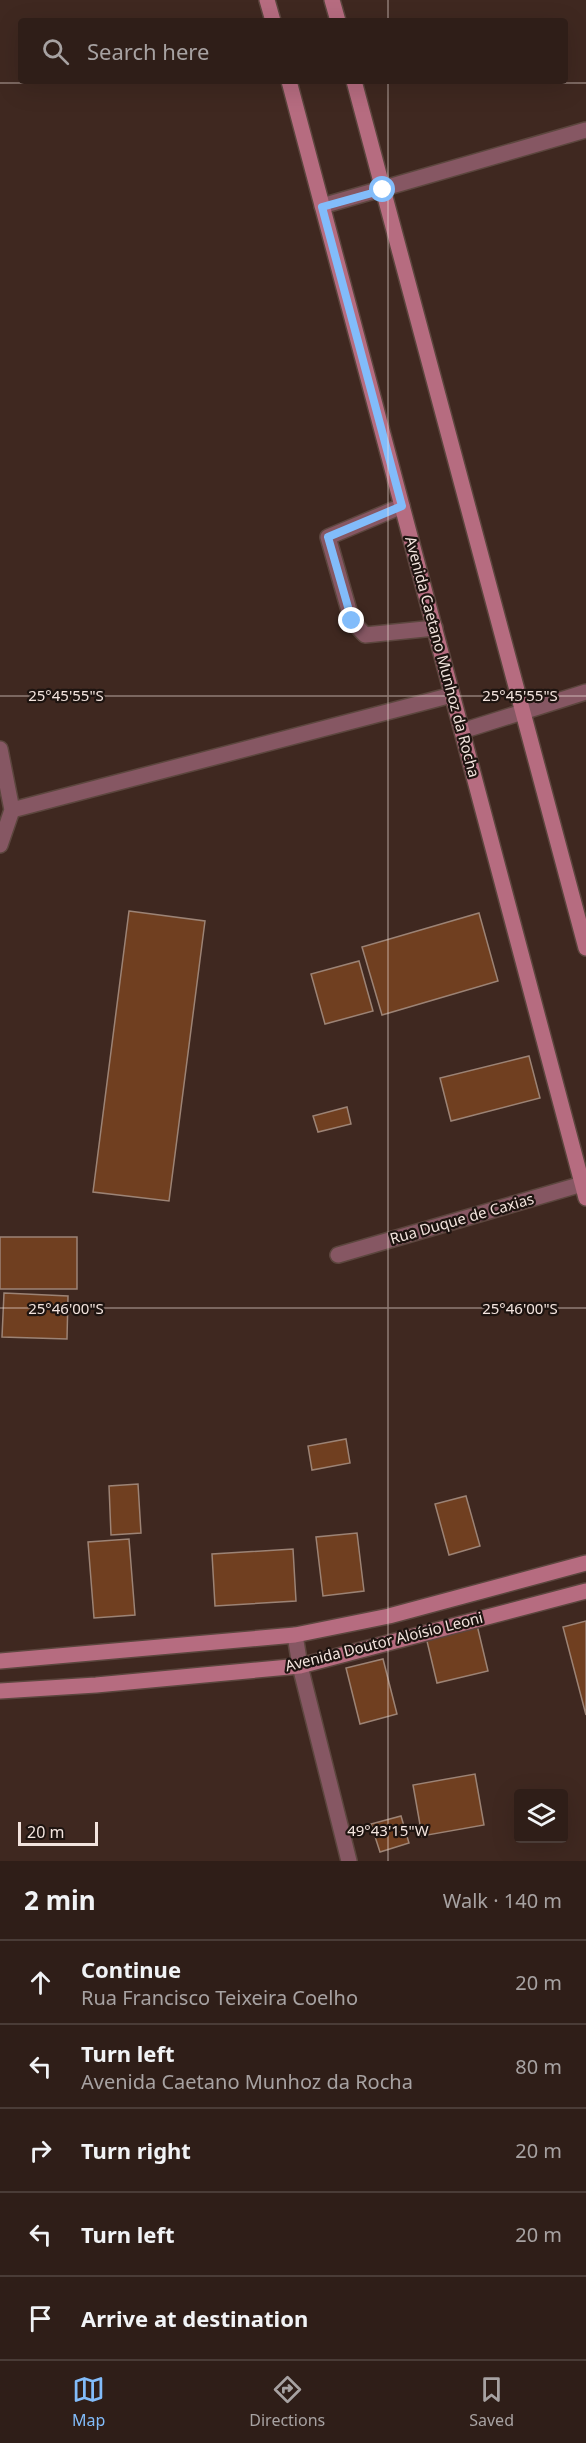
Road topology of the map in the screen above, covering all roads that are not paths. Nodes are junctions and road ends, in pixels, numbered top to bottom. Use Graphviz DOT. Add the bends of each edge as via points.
graph roads {
  1 [pos="267,0"];
  2 [pos="332,0"];
  3 [pos="272,18"];
  4 [pos="337,18"];
  5 [pos="290,84"];
  6 [pos="355,84"];
  7 [pos="586,130"];
  8 [pos="383,190"];
  9 [pos="322,207"];
  10 [pos="402,506"];
  11 [pos="435,628"];
  12 [pos="586,692"];
  13 [pos="452,695"];
  14 [pos="523,712"];
  15 [pos="462,730"];
  16 [pos="0,749"];
  17 [pos="12,810"];
  18 [pos="0,845"];
  19 [pos="586,948"];
  20 [pos="585,1188"];
  21 [pos="338,1256"];
  22 [pos="586,1563"];
  23 [pos="586,1591"];
  24 [pos="295,1635"];
  25 [pos="0,1661"];
  26 [pos="300,1666"];
  27 [pos="0,1691"];
  28 [pos="349,1861"];
  1 -- 3 [label="main road"];
  2 -- 4 [label="main road"];
  5 -- 9 [label="main road, Avenida Caetano Munhoz da Rocha"];
  6 -- 8 [label="main road"];
  7 -- 8 [label="street"];
  8 -- 9 [label="street"];
  8 -- 14 [label="main road"];
  9 -- 10 [label="main road, Avenida Caetano Munhoz da Rocha"];
  10 -- 11 [label="main road, Avenida Caetano Munhoz da Rocha"];
  10 -- 11 [label="street" via="328,537 352,621 365,635"];
  11 -- 13 [label="main road, Avenida Caetano Munhoz da Rocha"];
  12 -- 14 [label="street"];
  13 -- 15 [label="main road, Avenida Caetano Munhoz da Rocha"];
  13 -- 17 [label="street"];
  14 -- 15 [label="street"];
  14 -- 19 [label="main road"];
  15 -- 20 [label="main road, Avenida Caetano Munhoz da Rocha"];
  16 -- 17 [label="street"];
  17 -- 18 [label="street"];
  20 -- 21 [label="street, Rua Duque de Caxias"];
  22 -- 24 [label="main road, Avenida Doutor Aloísio Leoni" via="389,1616"];
  23 -- 26 [label="main road, Avenida Doutor Aloísio Leoni"];
  24 -- 25 [label="main road, Avenida Doutor Aloísio Leoni"];
  24 -- 26 [label="street"];
  26 -- 27 [label="main road, Avenida Doutor Aloísio Leoni"];
  26 -- 28 [label="street"];
}
